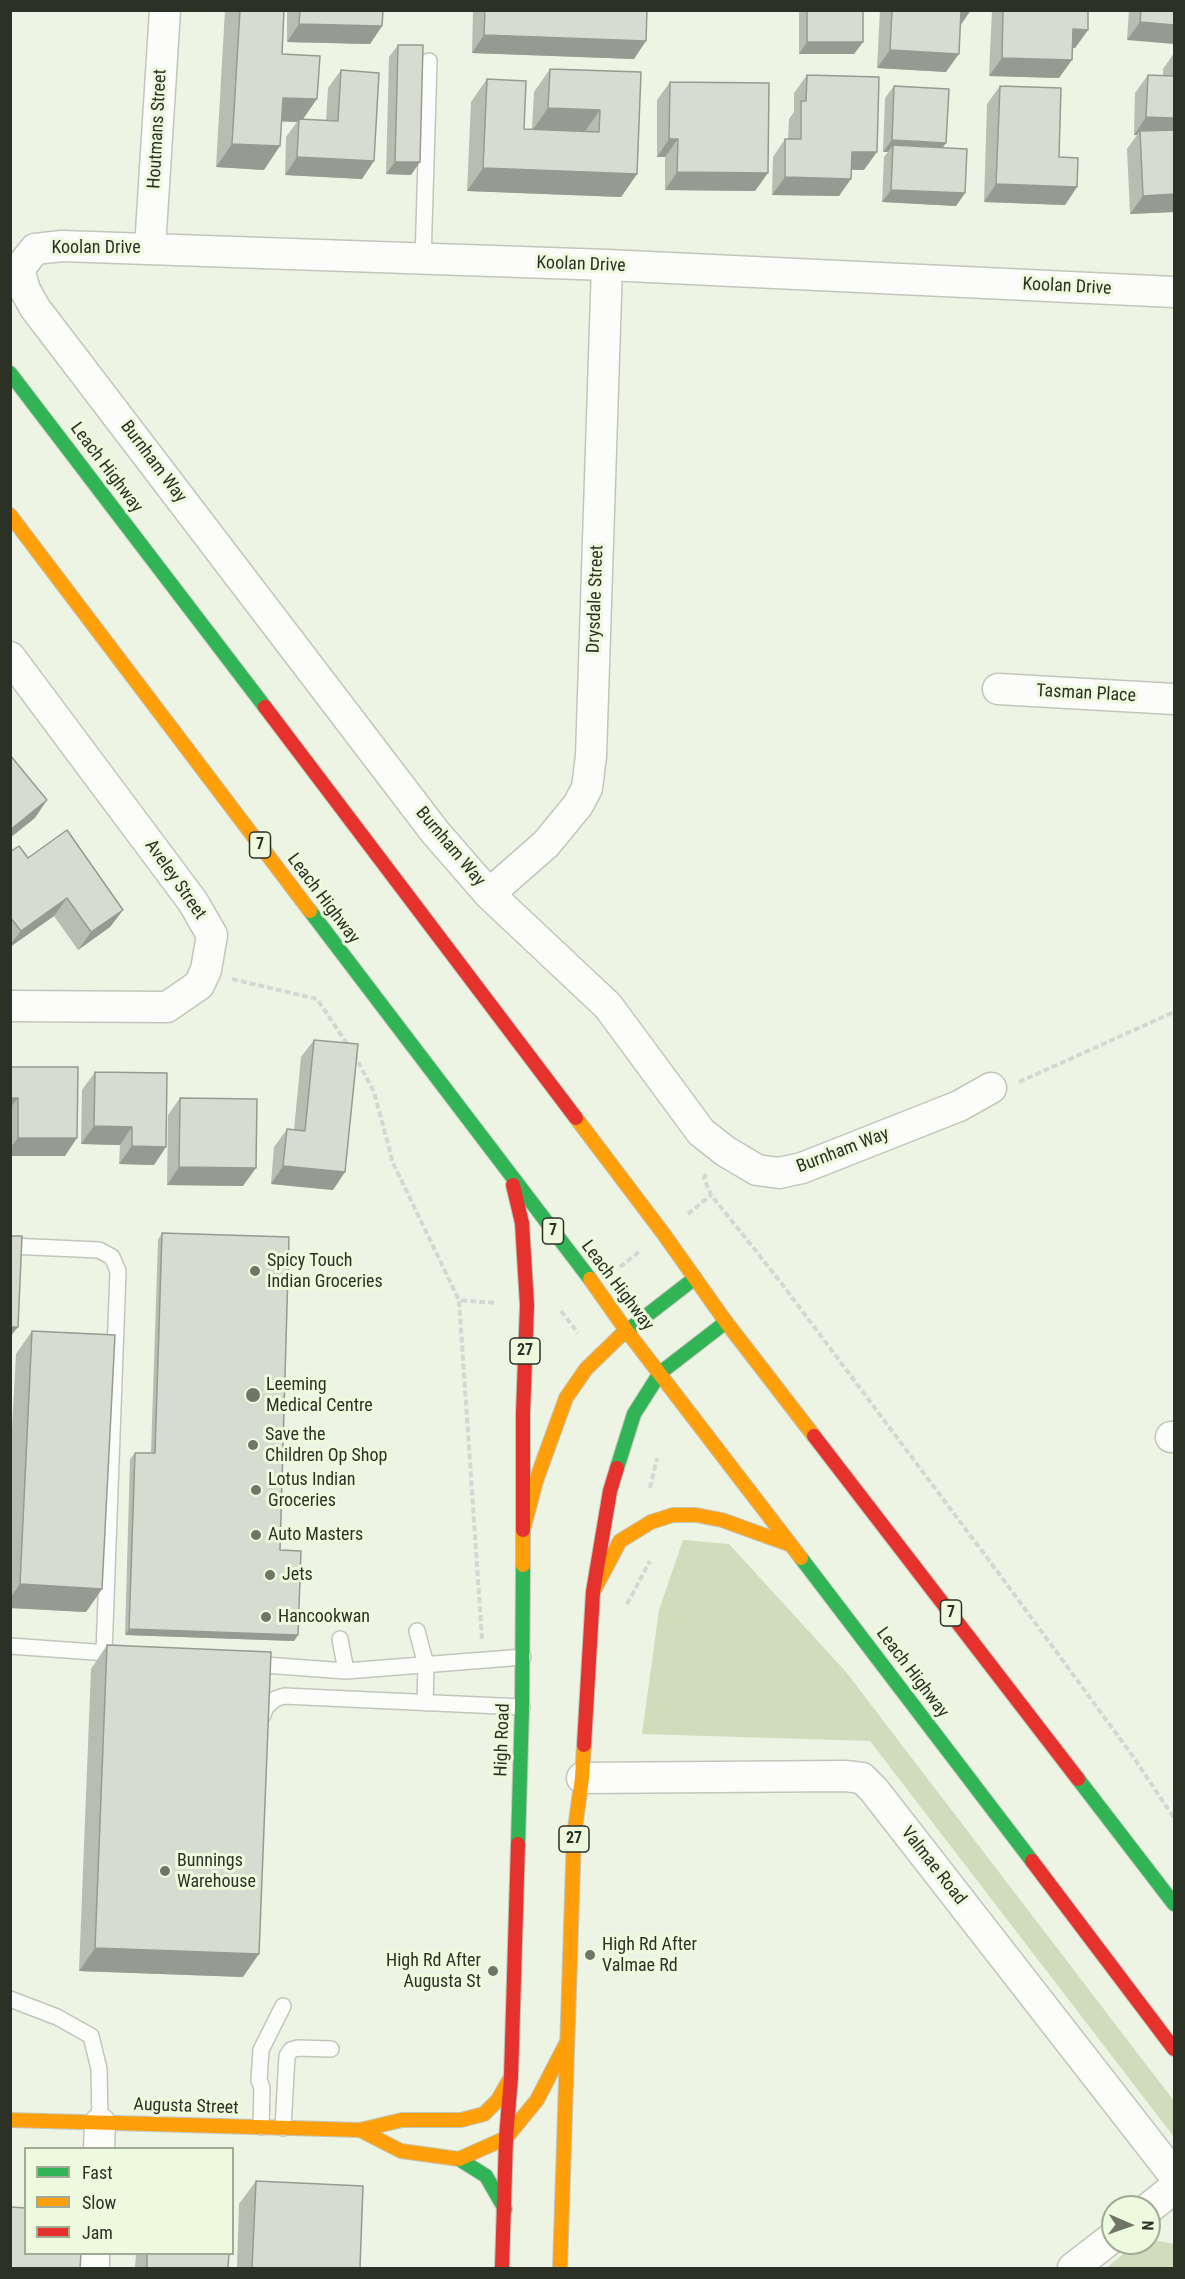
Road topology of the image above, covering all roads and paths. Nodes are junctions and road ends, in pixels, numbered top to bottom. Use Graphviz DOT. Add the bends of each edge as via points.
graph roads {
  1 [pos="165,10"];
  2 [pos="429,61"];
  3 [pos="150,248"];
  4 [pos="423,260"];
  5 [pos="607,265"];
  6 [pos="25,290"];
  7 [pos="1174,292"];
  8 [pos="10,373"];
  9 [pos="10,515"];
  10 [pos="10,657"];
  11 [pos="998,689"];
  12 [pos="1174,699"];
  13 [pos="489,894"];
  14 [pos="206,970"];
  15 [pos="10,1006"];
  16 [pos="1174,1012"];
  17 [pos="1022,1082"];
  18 [pos="991,1088"];
  19 [pos="725,1151"];
  20 [pos="510,1174"];
  21 [pos="711,1195"];
  22 [pos="663,1233"];
  23 [pos="10,1246"];
  24 [pos="695,1278"];
  25 [pos="596,1287"];
  26 [pos="459,1300"];
  27 [pos="505,1303"];
  28 [pos="726,1322"];
  29 [pos="626,1330"];
  30 [pos="660,1373"];
  31 [pos="523,1530"];
  32 [pos="792,1545"];
  33 [pos="593,1592"];
  34 [pos="417,1631"];
  35 [pos="340,1639"];
  36 [pos="10,1646"];
  37 [pos="104,1653"];
  38 [pos="139,1655"];
  39 [pos="523,1657"];
  40 [pos="231,1662"];
  41 [pos="483,1662"];
  42 [pos="426,1665"];
  43 [pos="346,1671"];
  44 [pos="425,1703"];
  45 [pos="522,1707"];
  46 [pos="263,1715"];
  47 [pos="582,1778"];
  48 [pos="1174,1818"];
  49 [pos="1174,1904"];
  50 [pos="10,1999"];
  51 [pos="283,2006"];
  52 [pos="567,2042"];
  53 [pos="331,2049"];
  54 [pos="1174,2049"];
  55 [pos="511,2077"];
  56 [pos="10,2120"];
  57 [pos="261,2127"];
  58 [pos="284,2128"];
  59 [pos="360,2130"];
  60 [pos="99,2135"];
  61 [pos="506,2138"];
  62 [pos="459,2159"];
  63 [pos="1174,2175"];
  64 [pos="1174,2188"];
  65 [pos="1161,2198"];
  66 [pos="505,2209"];
  67 [pos="1101,2246"];
  68 [pos="502,2268"];
  69 [pos="560,2268"];
  70 [pos="1073,2268"];
  1 -- 3 [label="street, Houtmans Street"];
  2 -- 4 [label="lane"];
  3 -- 4 [label="street, Koolan Drive"];
  3 -- 6 [label="street, Koolan Drive" via="35,249 19,269"];
  4 -- 5 [label="street, Koolan Drive"];
  5 -- 7 [label="street, Koolan Drive"];
  5 -- 13 [label="street, Drysdale Street" via="587,788 546,844"];
  6 -- 13 [label="street, Burnham Way" via="42,318 427,823"];
  8 -- 22 [label="main road, Leach Highway / 7"];
  9 -- 20 [label="main road, Leach Highway / 7"];
  10 -- 14 [label="street, Aveley Street" via="193,902 212,935"];
  11 -- 12 [label="street, Tasman Place"];
  13 -- 19 [label="street, Burnham Way" via="608,1006 700,1132"];
  14 -- 15 [label="street, Aveley Street" via="199,985 167,1007"];
  14 -- 26 [label="path" via="245,984 317,999 360,1061 374,1092 393,1163"];
  16 -- 17 [label="path"];
  18 -- 19 [label="street, Burnham Way" via="959,1106 790,1171 757,1170"];
  19 -- 21 [label="path" via="708,1167 704,1178"];
  20 -- 25 [label="main road, Leach Highway / 7"];
  20 -- 31 [label="main road, 27" via="522,1223 526,1305"];
  21 -- 22 [label="path"];
  21 -- 48 [label="path" via="986,1557"];
  22 -- 24 [label="main road, Leach Highway / 7"];
  22 -- 25 [label="path"];
  23 -- 37 [label="lane" via="99,1250 112,1257 118,1271"];
  24 -- 28 [label="main road, Leach Highway / 7"];
  24 -- 29 [label="main road, High Road / 27"];
  25 -- 29 [label="main road, Leach Highway / 7"];
  26 -- 27 [label="path"];
  26 -- 41 [label="path"];
  28 -- 30 [label="main road, 27"];
  28 -- 49 [label="main road, Leach Highway / 7"];
  29 -- 30 [label="main road, Leach Highway / 7"];
  29 -- 31 [label="main road, High Road / 27" via="586,1369 566,1398"];
  30 -- 32 [label="main road, Leach Highway / 7"];
  30 -- 33 [label="main road, 27" via="634,1414 610,1491"];
  31 -- 39 [label="main road, High Road / 27"];
  32 -- 33 [label="main road, 27" via="722,1520 673,1515 651,1522 620,1541"];
  32 -- 54 [label="main road, Leach Highway / 7"];
  33 -- 47 [label="main road, 27"];
  34 -- 42 [label="lane"];
  35 -- 43 [label="lane"];
  36 -- 37 [label="lane"];
  37 -- 38 [label="lane"];
  39 -- 41 [label="lane"];
  39 -- 45 [label="main road, High Road / 27"];
  40 -- 43 [label="lane"];
  41 -- 42 [label="lane"];
  42 -- 43 [label="lane"];
  42 -- 44 [label="lane"];
  44 -- 45 [label="lane"];
  44 -- 46 [label="lane" via="284,1696 266,1707"];
  45 -- 55 [label="main road, High Road / 27"];
  47 -- 52 [label="main road, 27" via="574,1835"];
  47 -- 63 [label="street, Valmae Road" via="861,1778"];
  50 -- 60 [label="lane" via="57,2017 90,2036 99,2069"];
  51 -- 57 [label="lane" via="261,2050"];
  52 -- 61 [label="main road" via="537,2100"];
  52 -- 69 [label="main road, 27"];
  53 -- 58 [label="lane" via="298,2048 287,2056"];
  55 -- 59 [label="main road, Augusta Street" via="484,2115 461,2120 402,2120"];
  55 -- 61 [label="main road, High Road / 27"];
  56 -- 60 [label="main road, Augusta Street"];
  57 -- 58 [label="main road, Augusta Street"];
  57 -- 60 [label="main road, Augusta Street"];
  58 -- 59 [label="main road, Augusta Street"];
  59 -- 62 [label="main road, Augusta Street" via="401,2151"];
  61 -- 62 [label="main road"];
  61 -- 66 [label="main road, High Road / 27"];
  62 -- 66 [label="main road" via="486,2176"];
  64 -- 65 [label="street"];
  66 -- 68 [label="main road, High Road / 27"];
  67 -- 70 [label="street"];
}
